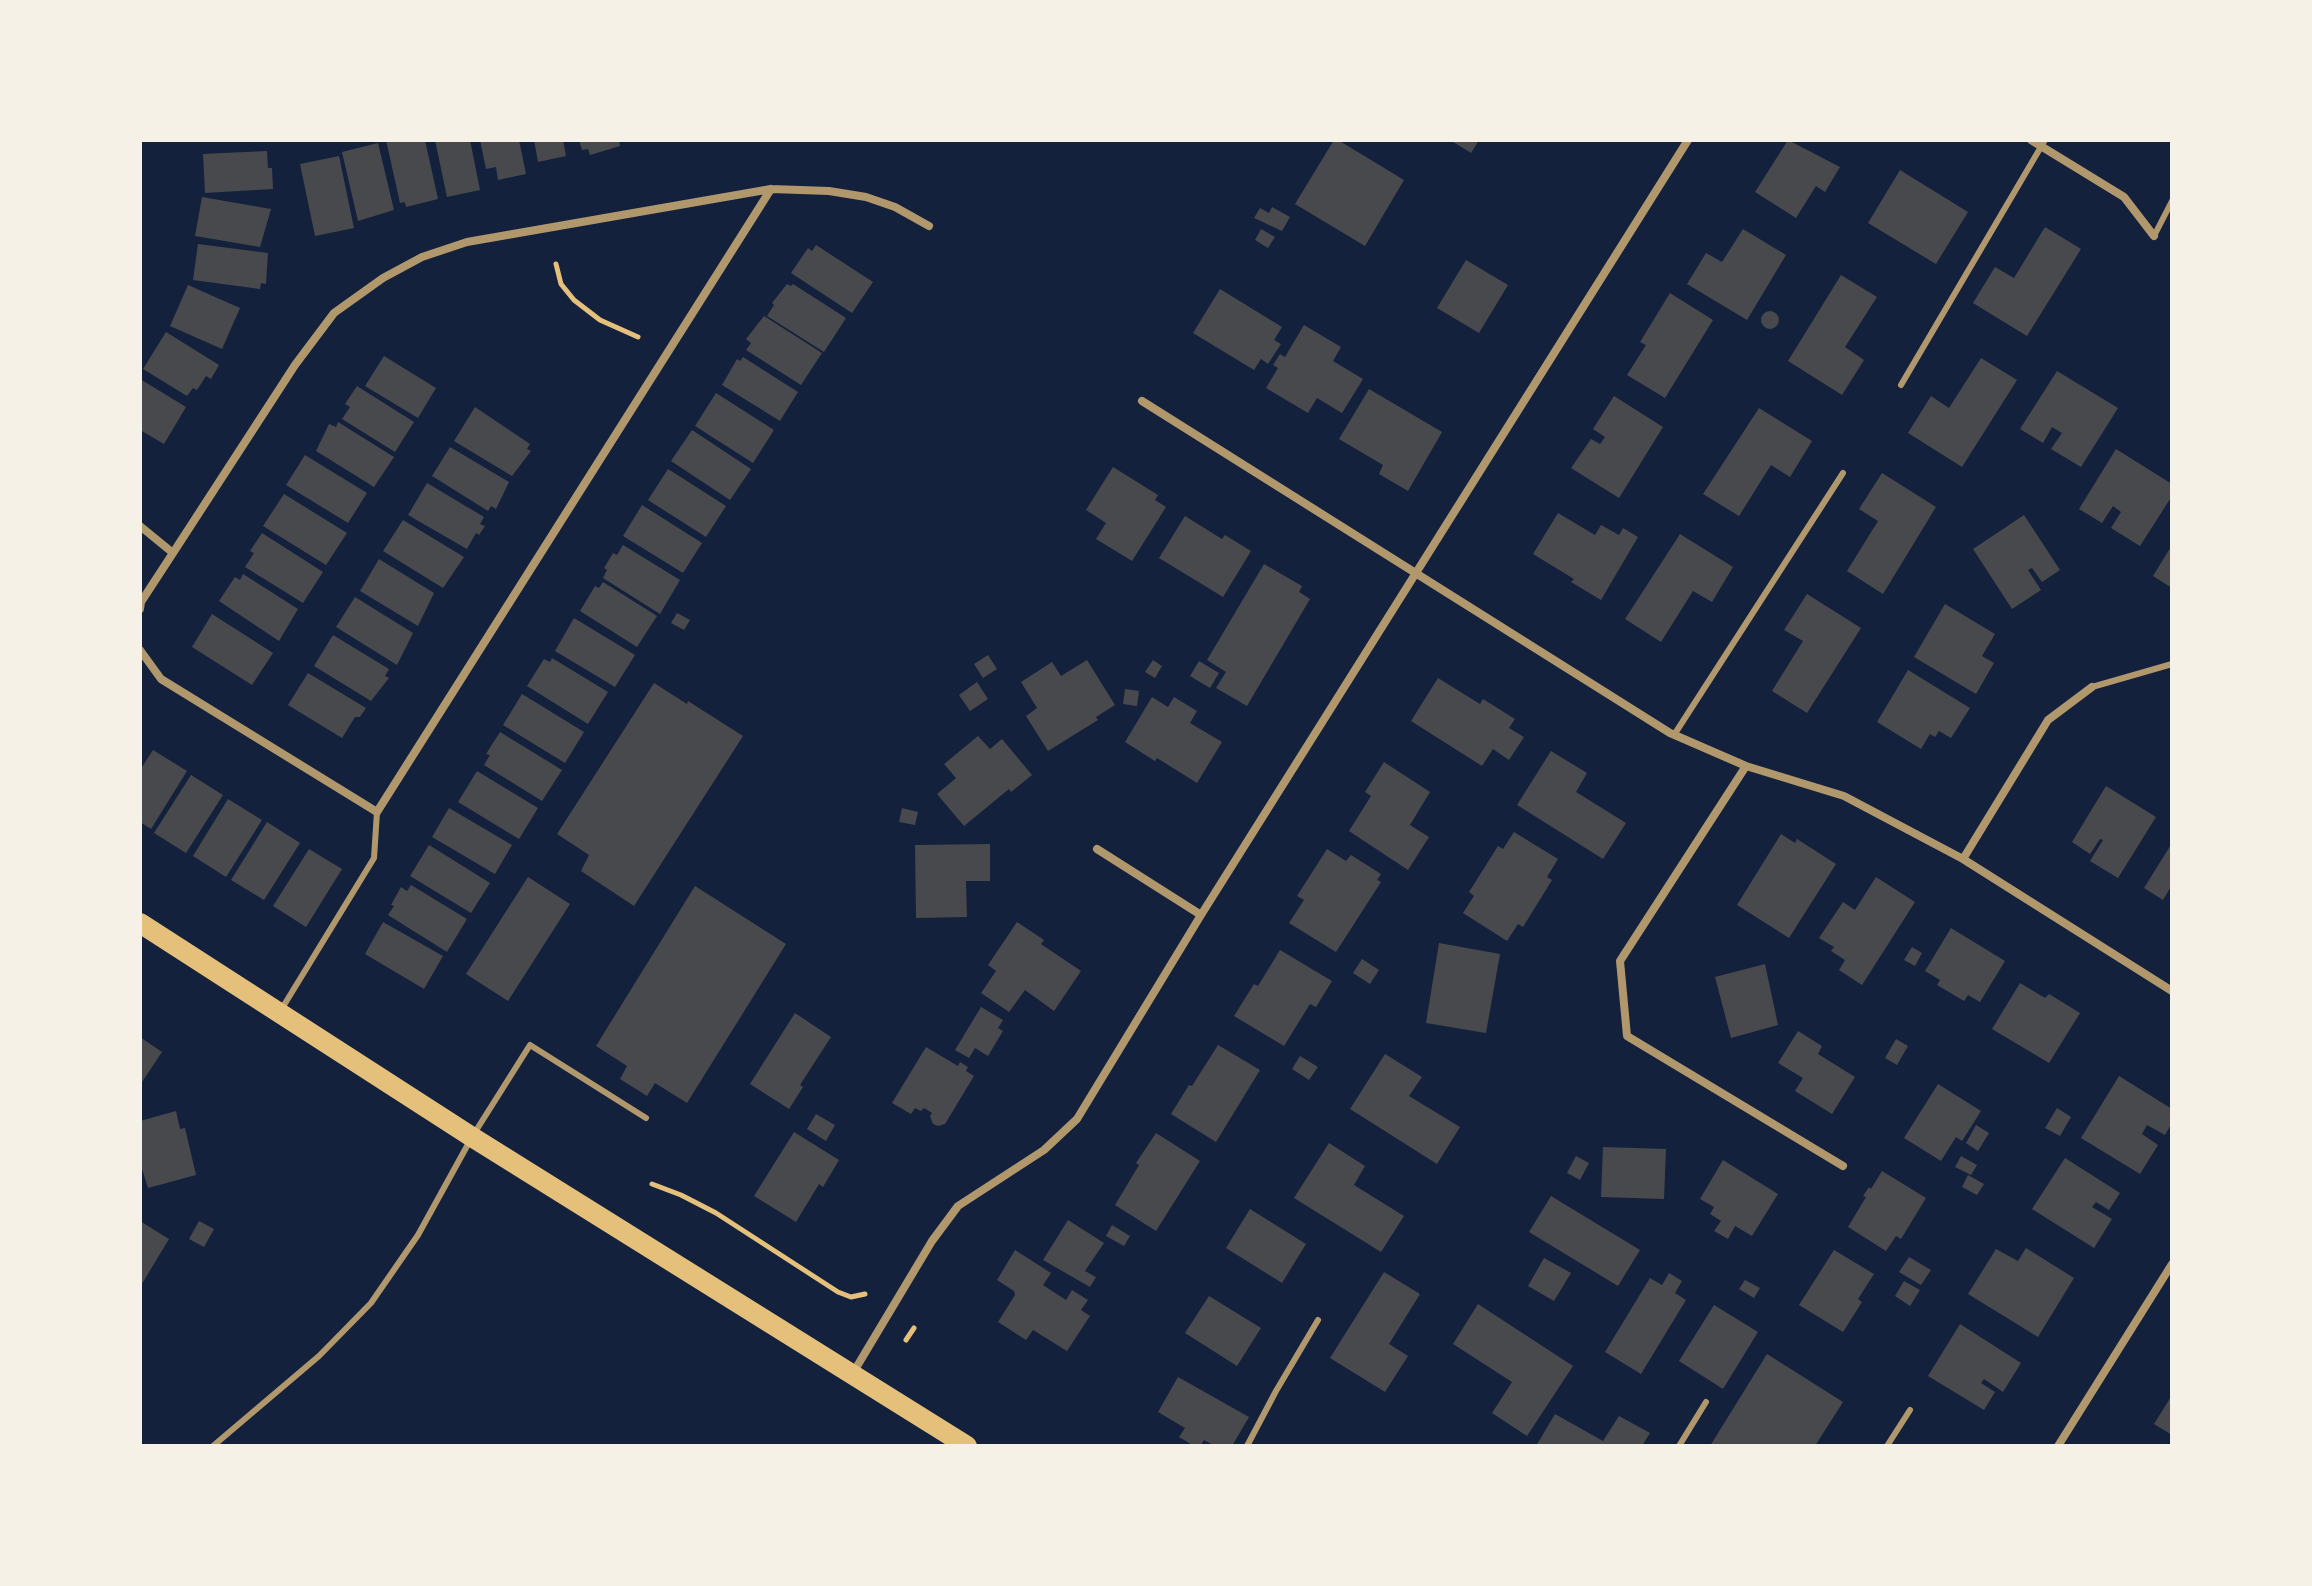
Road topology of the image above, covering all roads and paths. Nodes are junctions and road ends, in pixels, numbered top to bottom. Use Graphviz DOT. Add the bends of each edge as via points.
graph roads {
  1 [pos="1688,140"];
  2 [pos="2031,140"];
  3 [pos="2043,143"];
  4 [pos="771,189"];
  5 [pos="2172,201"];
  6 [pos="929,226"];
  7 [pos="2154,236"];
  8 [pos="556,264"];
  9 [pos="638,337"];
  10 [pos="1901,385"];
  11 [pos="1142,401"];
  12 [pos="1843,473"];
  13 [pos="140,526"];
  14 [pos="173,553"];
  15 [pos="1416,573"];
  16 [pos="140,609"];
  17 [pos="140,650"];
  18 [pos="2172,664"];
  19 [pos="2092,687"];
  20 [pos="1674,735"];
  21 [pos="1746,766"];
  22 [pos="377,812"];
  23 [pos="1097,849"];
  24 [pos="1963,859"];
  25 [pos="1201,915"];
  26 [pos="140,923"];
  27 [pos="2172,991"];
  28 [pos="278,1014"];
  29 [pos="646,1118"];
  30 [pos="472,1137"];
  31 [pos="1843,1166"];
  32 [pos="652,1184"];
  33 [pos="2172,1264"];
  34 [pos="865,1294"];
  35 [pos="851,1297"];
  36 [pos="858,1305"];
  37 [pos="1318,1320"];
  38 [pos="914,1328"];
  39 [pos="906,1340"];
  40 [pos="853,1374"];
  41 [pos="1706,1402"];
  42 [pos="1910,1410"];
  43 [pos="213,1446"];
  44 [pos="967,1446"];
  45 [pos="1247,1446"];
  46 [pos="1679,1446"];
  47 [pos="1887,1446"];
  48 [pos="2058,1446"];
  1 -- 15 [label="street"];
  2 -- 3 [label="street"];
  3 -- 7 [label="street" via="2124,197"];
  3 -- 10 [label="lane"];
  4 -- 6 [label="street" via="866,197"];
  4 -- 14 [label="street" via="467,242 383,278 334,313"];
  4 -- 22 [label="street"];
  5 -- 7 [label="lane"];
  8 -- 9 [label="path" via="561,284 574,300 600,320"];
  11 -- 15 [label="street"];
  12 -- 20 [label="lane"];
  13 -- 14 [label="street"];
  14 -- 16 [label="street"];
  15 -- 20 [label="street"];
  15 -- 25 [label="street"];
  17 -- 22 [label="street" via="161,679"];
  18 -- 19 [label="lane"];
  19 -- 24 [label="street" via="2048,720"];
  20 -- 21 [label="street"];
  21 -- 24 [label="street" via="1844,796"];
  21 -- 31 [label="street" via="1620,961 1627,1036"];
  22 -- 28 [label="lane" via="374,858"];
  23 -- 25 [label="street"];
  24 -- 27 [label="street"];
  25 -- 40 [label="street" via="1077,1119 1044,1150 958,1206"];
  26 -- 28 [label="main road"];
  28 -- 30 [label="main road"];
  29 -- 30 [label="lane" via="530,1045"];
  30 -- 40 [label="main road"];
  30 -- 43 [label="lane" via="418,1235 371,1303 319,1356"];
  32 -- 35 [label="path" via="716,1213"];
  33 -- 48 [label="street"];
  34 -- 35 [label="path"];
  35 -- 36 [label="path"];
  37 -- 45 [label="lane"];
  38 -- 39 [label="path"];
  40 -- 44 [label="main road"];
  41 -- 46 [label="lane"];
  42 -- 47 [label="lane"];
}
